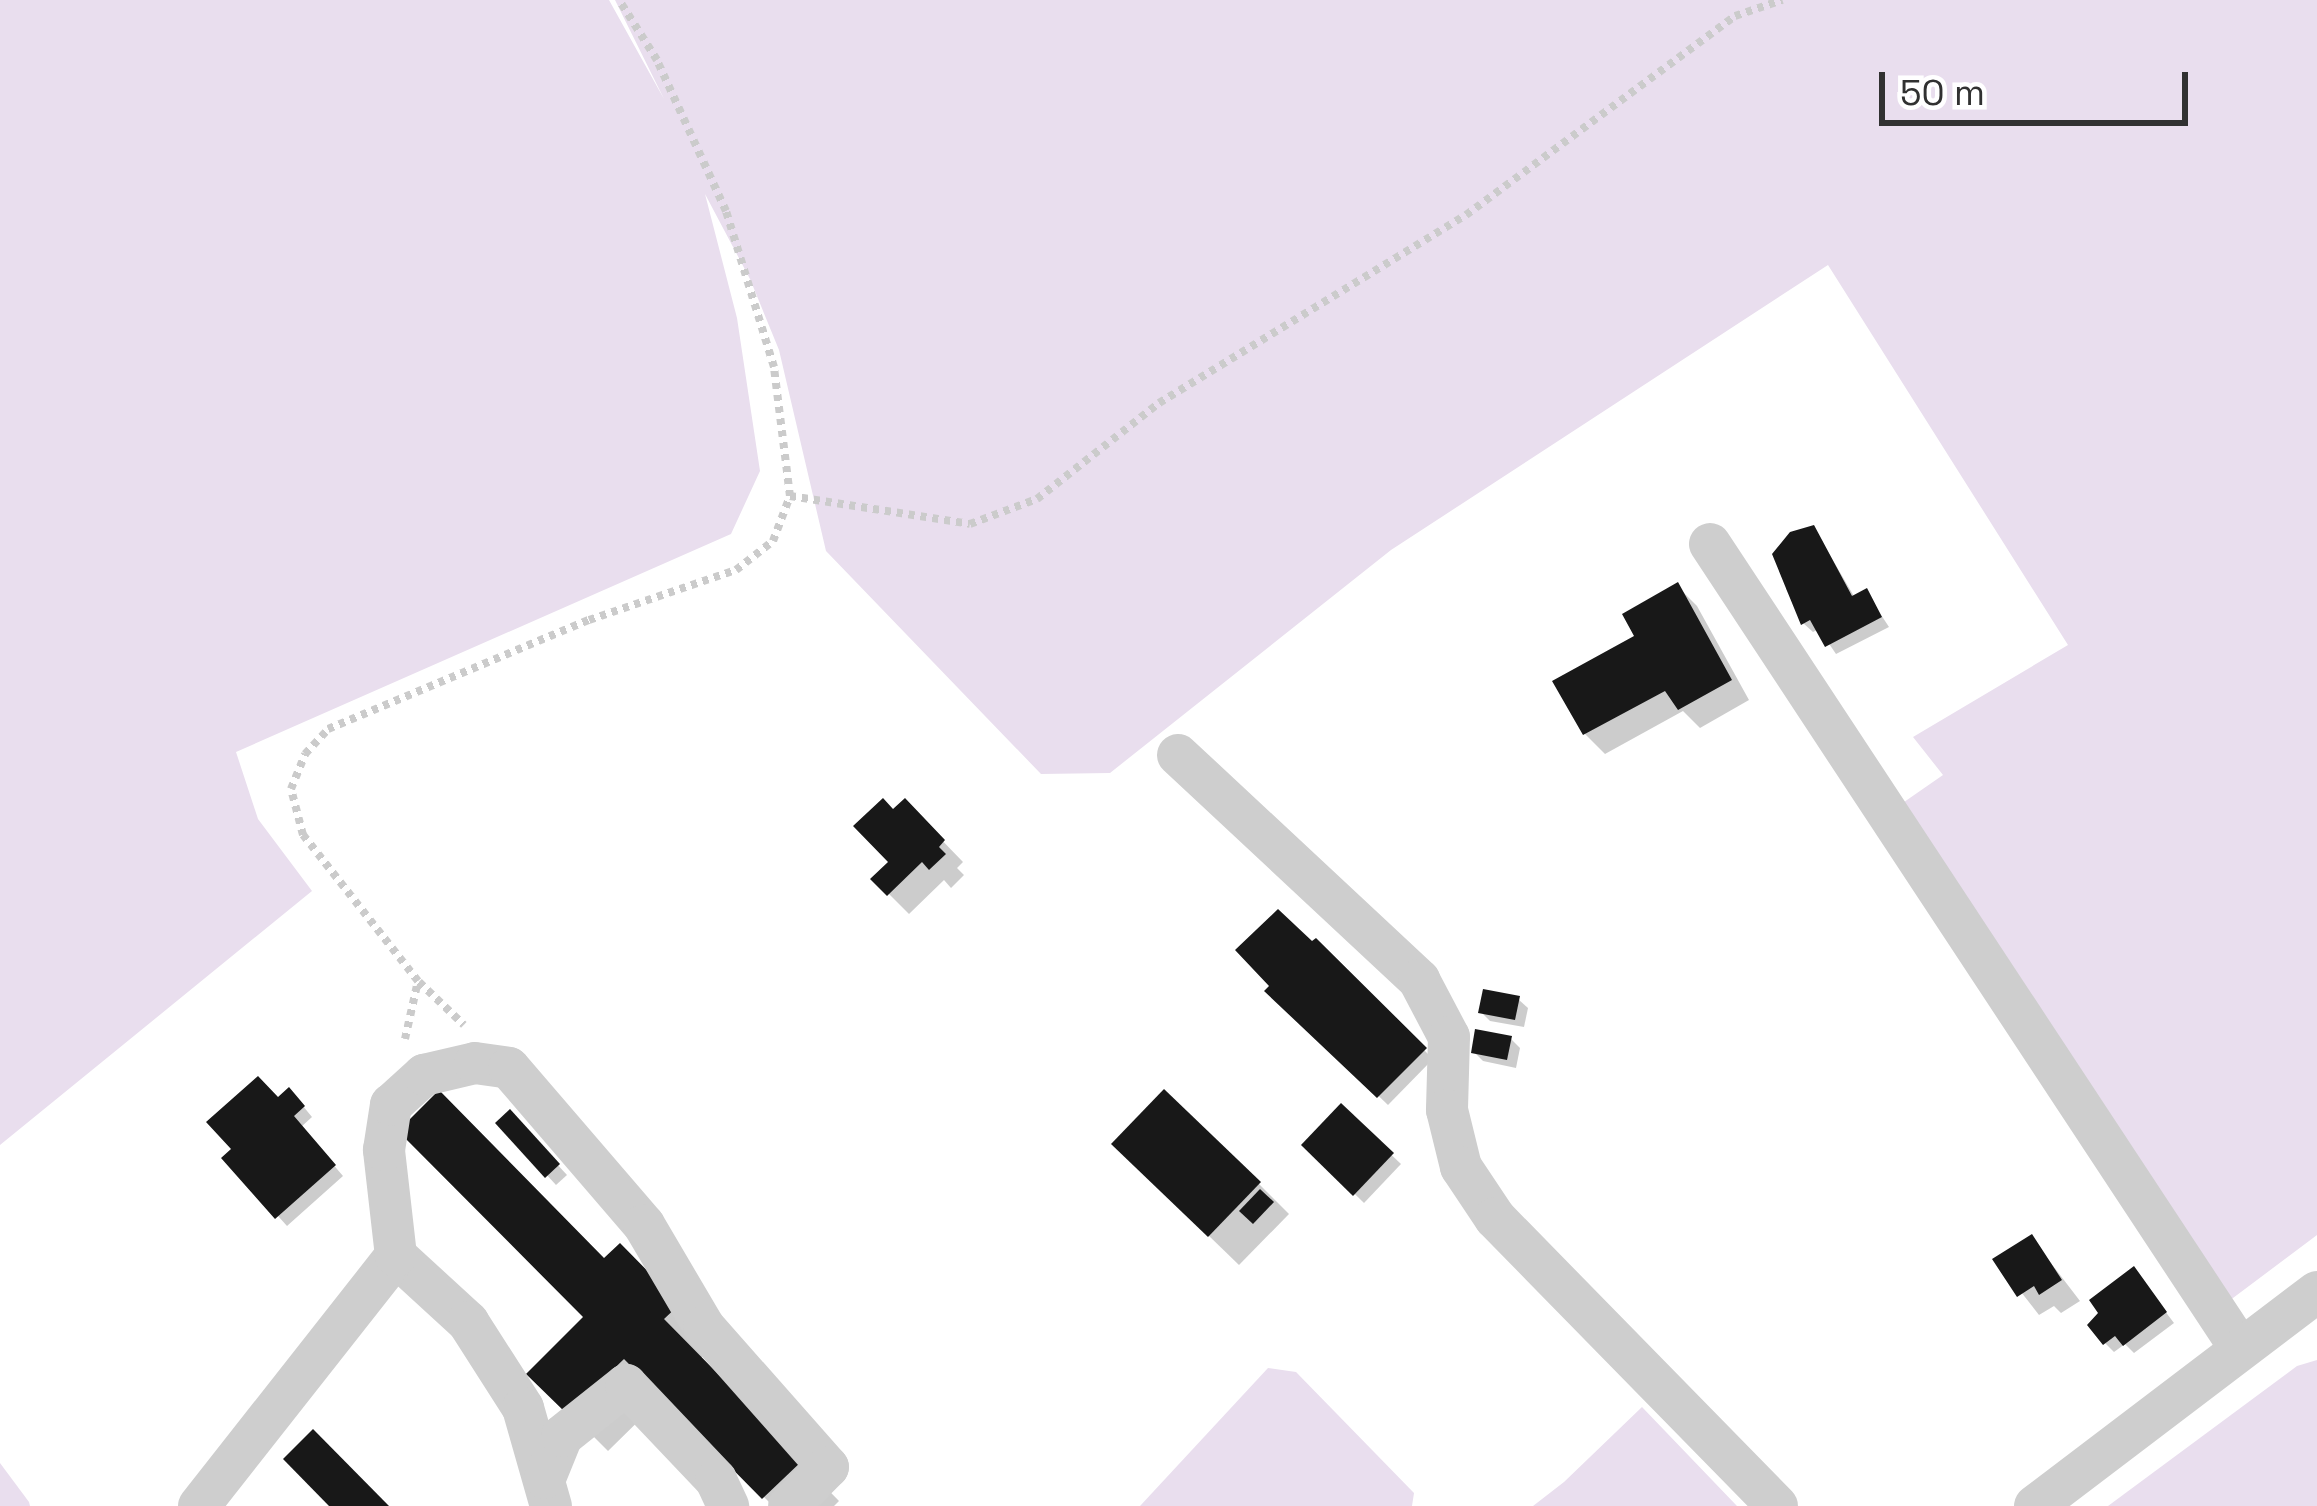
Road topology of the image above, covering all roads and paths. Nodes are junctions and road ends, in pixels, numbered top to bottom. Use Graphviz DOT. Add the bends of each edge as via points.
graph roads {
  1 [pos="619,0"];
  2 [pos="1733,0"];
  3 [pos="1782,0"];
  4 [pos="1735,16"];
  5 [pos="790,496"];
  6 [pos="1710,544"];
  7 [pos="1178,755"];
  8 [pos="391,1106"];
  9 [pos="396,1256"];
  10 [pos="2317,1292"];
  11 [pos="2240,1348"];
  12 [pos="548,1492"];
  13 [pos="199,1506"];
  14 [pos="728,1506"];
  15 [pos="789,1506"];
  16 [pos="1777,1506"];
  17 [pos="2035,1506"];
  1 -- 5 [label="path" via="657,60 725,211 774,368"];
  2 -- 4 [label="path"];
  3 -- 4 [label="path"];
  4 -- 5 [label="path" via="1466,215 1159,403 1036,500 970,524"];
  5 -- 8 [label="path" via="773,542 736,570 590,620 328,729 305,754 291,789 303,835 418,981"];
  6 -- 11 [label="street"];
  7 -- 16 [label="street" via="1419,980 1449,1037 1447,1110 1461,1167 1495,1218"];
  8 -- 9 [label="street" via="384,1150"];
  8 -- 15 [label="street" via="424,1075 476,1063 509,1068 644,1225 704,1328 828,1467"];
  9 -- 12 [label="street" via="469,1322 523,1408"];
  9 -- 13 [label="street"];
  10 -- 11 [label="street"];
  11 -- 17 [label="street"];
  12 -- 14 [label="street" via="562,1436 626,1384 716,1480"];
}
